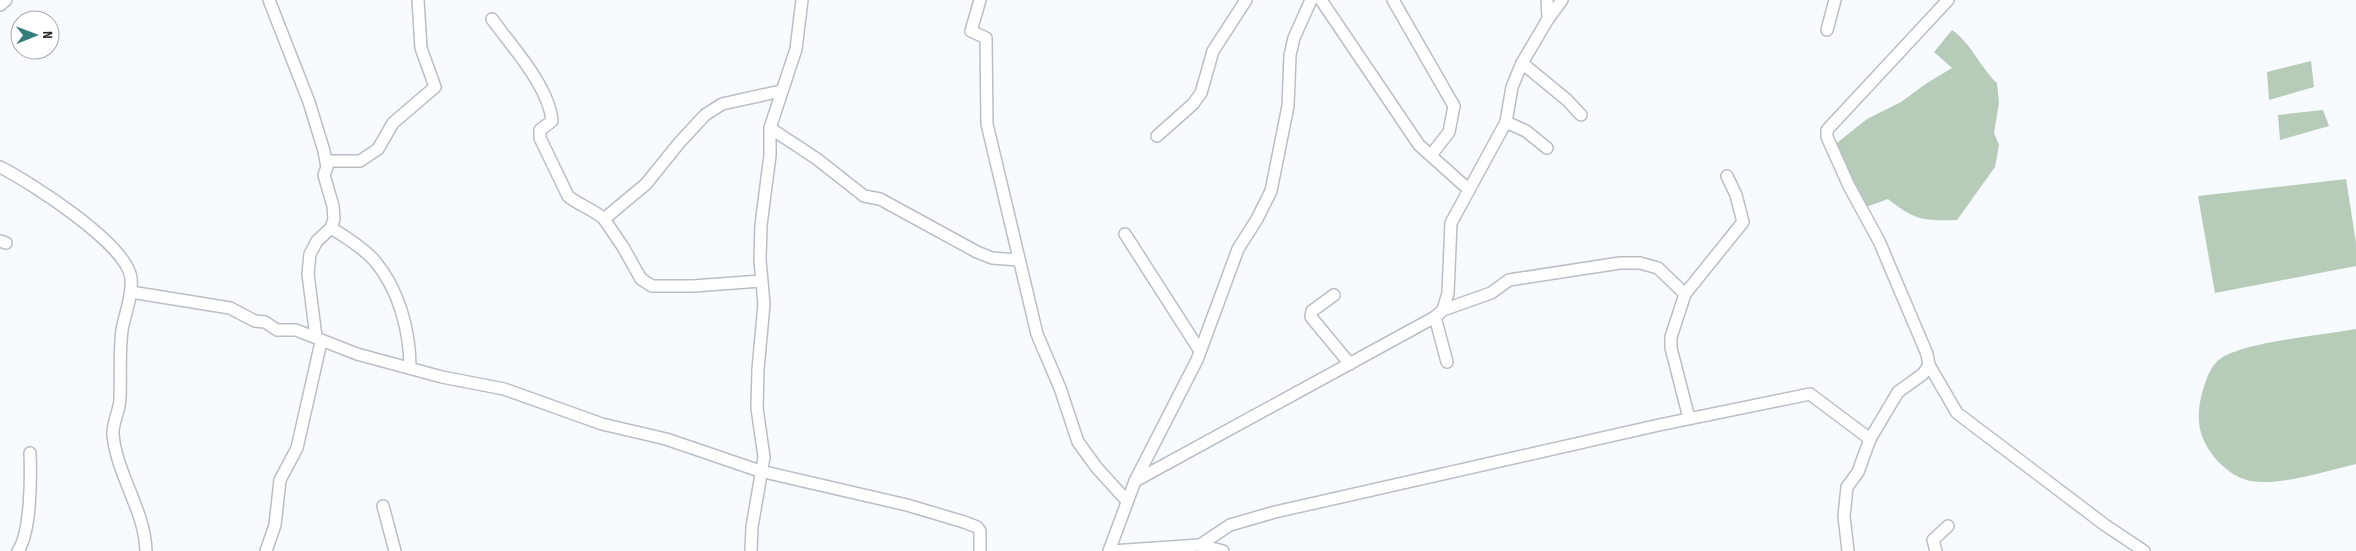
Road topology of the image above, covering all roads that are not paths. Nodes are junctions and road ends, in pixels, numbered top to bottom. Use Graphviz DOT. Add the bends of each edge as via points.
graph roads {
  1 [pos="6,0"];
  2 [pos="269,0"];
  3 [pos="418,0"];
  4 [pos="802,0"];
  5 [pos="980,0"];
  6 [pos="1246,0"];
  7 [pos="1311,0"];
  8 [pos="1322,0"];
  9 [pos="1393,0"];
  10 [pos="1547,0"];
  11 [pos="1562,0"];
  12 [pos="1835,0"];
  13 [pos="1948,0"];
  14 [pos="0,5"];
  15 [pos="1548,19"];
  16 [pos="492,20"];
  17 [pos="1826,30"];
  18 [pos="1522,63"];
  19 [pos="781,91"];
  20 [pos="1581,115"];
  21 [pos="1506,122"];
  22 [pos="770,128"];
  23 [pos="1157,136"];
  24 [pos="1547,148"];
  25 [pos="1431,155"];
  26 [pos="326,161"];
  27 [pos="0,167"];
  28 [pos="1727,176"];
  29 [pos="1468,189"];
  30 [pos="604,219"];
  31 [pos="331,228"];
  32 [pos="1125,234"];
  33 [pos="1019,260"];
  34 [pos="762,281"];
  35 [pos="130,292"];
  36 [pos="1685,294"];
  37 [pos="1334,295"];
  38 [pos="1439,313"];
  39 [pos="319,339"];
  40 [pos="1200,351"];
  41 [pos="1448,362"];
  42 [pos="1350,364"];
  43 [pos="1928,365"];
  44 [pos="410,368"];
  45 [pos="1689,418"];
  46 [pos="1870,439"];
  47 [pos="30,453"];
  48 [pos="760,471"];
  49 [pos="1135,481"];
  50 [pos="1127,500"];
  51 [pos="383,506"];
  52 [pos="1948,526"];
  53 [pos="1200,544"];
  54 [pos="1182,549"];
  55 [pos="18,551"];
  56 [pos="146,551"];
  57 [pos="266,551"];
  58 [pos="395,551"];
  59 [pos="751,551"];
  60 [pos="980,551"];
  61 [pos="1110,551"];
  62 [pos="1223,551"];
  63 [pos="1848,551"];
  64 [pos="1936,551"];
  65 [pos="2144,551"];
  1 -- 14 [label="street"];
  2 -- 26 [label="street" via="309,102"];
  3 -- 26 [label="street" via="421,48 435,88 392,123 378,149 360,161"];
  4 -- 19 [label="street" via="796,49"];
  5 -- 33 [label="street" via="971,31 986,38 987,124"];
  6 -- 23 [label="street" via="1213,51 1202,93"];
  7 -- 40 [label="street" via="1294,38 1290,56 1288,106 1271,191 1238,249"];
  8 -- 25 [label="street" via="1404,124"];
  9 -- 25 [label="street" via="1454,106 1449,132"];
  10 -- 15 [label="street"];
  11 -- 15 [label="street"];
  12 -- 17 [label="street"];
  13 -- 43 [label="street" via="1826,130 1849,186 1879,241 1927,354"];
  15 -- 18 [label="street"];
  16 -- 30 [label="street" via="527,67 547,104 552,121 540,130 540,138 568,196"];
  18 -- 20 [label="street"];
  18 -- 21 [label="street" via="1508,101"];
  19 -- 22 [label="street"];
  19 -- 30 [label="street" via="722,104 705,114 646,184"];
  21 -- 24 [label="street" via="1526,131"];
  21 -- 29 [label="street" via="1499,140"];
  22 -- 33 [label="street" via="864,196 880,199 977,252 992,258"];
  22 -- 34 [label="street" via="761,226"];
  25 -- 29 [label="street"];
  26 -- 31 [label="street" via="324,175 334,219"];
  27 -- 35 [label="street" via="63,206 116,252 131,276"];
  28 -- 36 [label="street" via="1743,222"];
  29 -- 38 [label="street" via="1451,223 1448,293"];
  30 -- 34 [label="street" via="641,279 652,286"];
  31 -- 39 [label="street" via="317,241 310,254 308,274"];
  31 -- 44 [label="street" via="374,260 389,280 402,312"];
  32 -- 40 [label="street"];
  33 -- 50 [label="street" via="1037,334 1078,442"];
  34 -- 48 [label="street" via="764,312 757,408 764,457"];
  35 -- 39 [label="street" via="230,308 277,330 296,330"];
  35 -- 56 [label="street" via="119,358 120,405 112,432 142,525"];
  36 -- 38 [label="street" via="1650,264 1620,263 1509,280 1491,293"];
  36 -- 45 [label="street" via="1671,337 1671,348"];
  37 -- 42 [label="street" via="1312,311 1311,317"];
  38 -- 41 [label="street"];
  38 -- 42 [label="street"];
  39 -- 44 [label="street" via="357,354"];
  39 -- 57 [label="street" via="297,448 280,480 275,525"];
  40 -- 49 [label="street"];
  42 -- 49 [label="street"];
  43 -- 46 [label="street" via="1923,374 1898,392"];
  43 -- 65 [label="street" via="1957,413 2104,525"];
  44 -- 48 [label="street" via="504,390 602,424 666,439"];
  45 -- 46 [label="street" via="1810,394"];
  45 -- 53 [label="street" via="1274,512 1230,525"];
  46 -- 63 [label="street" via="1844,499"];
  47 -- 55 [label="street" via="28,522"];
  48 -- 59 [label="street"];
  48 -- 60 [label="street" via="964,522 980,531"];
  49 -- 50 [label="street"];
  50 -- 61 [label="street"];
  51 -- 58 [label="street"];
  52 -- 64 [label="street" via="1933,540"];
  53 -- 54 [label="street"];
  53 -- 62 [label="street"];
  54 -- 61 [label="street"];
}
